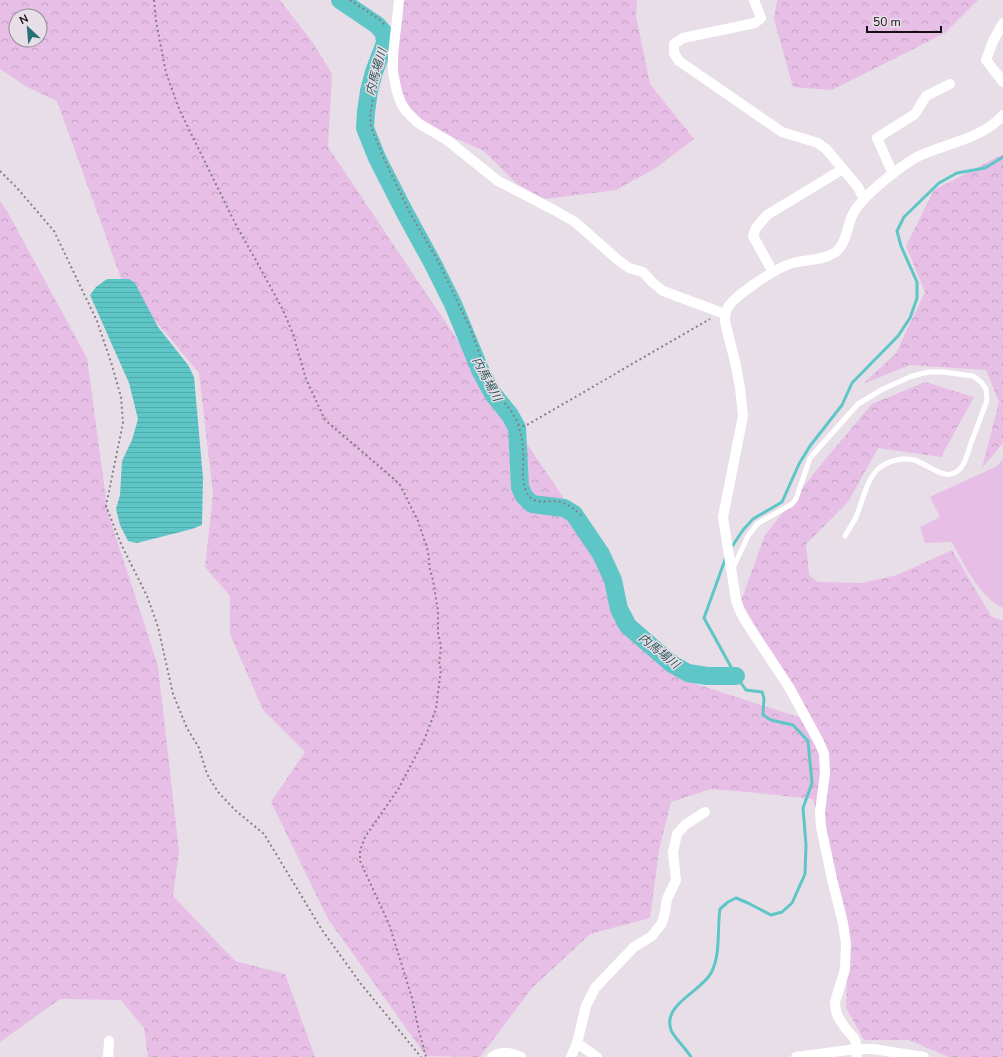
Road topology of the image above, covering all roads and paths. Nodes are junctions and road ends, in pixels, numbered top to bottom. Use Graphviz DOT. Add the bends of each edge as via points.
graph roads {
  1 [pos="154,0"];
  2 [pos="350,0"];
  3 [pos="399,0"];
  4 [pos="754,0"];
  5 [pos="1003,23"];
  6 [pos="387,29"];
  7 [pos="384,57"];
  8 [pos="1003,82"];
  9 [pos="950,84"];
  10 [pos="1003,115"];
  11 [pos="843,169"];
  12 [pos="0,171"];
  13 [pos="893,174"];
  14 [pos="864,199"];
  15 [pos="773,272"];
  16 [pos="723,313"];
  17 [pos="518,424"];
  18 [pos="582,516"];
  19 [pos="844,536"];
  20 [pos="732,571"];
  21 [pos="705,812"];
  22 [pos="109,1041"];
  23 [pos="577,1043"];
  24 [pos="856,1054"];
  25 [pos="108,1057"];
  26 [pos="422,1057"];
  27 [pos="426,1057"];
  28 [pos="492,1057"];
  29 [pos="521,1057"];
  30 [pos="571,1057"];
  31 [pos="598,1057"];
  32 [pos="796,1057"];
  33 [pos="924,1057"];
  1 -- 27 [label="path" via="166,73 180,111 235,223 283,310 306,379 325,420 397,482 418,521 428,551 441,646 436,709 425,738 399,788 365,837 360,851 360,860 389,924 412,998"];
  2 -- 6 [label="path" via="384,23"];
  3 -- 16 [label="street" via="393,72 401,103 418,123 447,140 498,181 575,222 618,260 629,268 643,272 663,291"];
  4 -- 11 [label="street" via="761,18 755,23 683,38 674,44 674,53 679,61 782,132 818,143"];
  5 -- 8 [label="street" via="986,60"];
  7 -- 17 [label="path" via="375,87 370,116 371,127 400,193 438,261 471,330 489,378"];
  9 -- 13 [label="street" via="926,96 915,114 877,138"];
  10 -- 13 [label="street" via="987,129 918,156"];
  11 -- 14 [label="street" via="858,186"];
  11 -- 15 [label="street" via="767,216 756,228 753,236"];
  12 -- 26 [label="path" via="54,231 97,321 121,397 123,424 106,506 121,544 147,596 158,627 173,694 187,728 199,748 207,774 218,792 235,810 264,834 326,935 361,984"];
  13 -- 14 [label="street"];
  14 -- 15 [label="street" via="852,215 843,243 836,252 825,258 792,263"];
  15 -- 16 [label="street" via="737,297"];
  16 -- 17 [label="path" via="525,426"];
  16 -- 20 [label="street" via="740,388 743,416 723,517"];
  17 -- 18 [label="path" via="522,440 524,485 529,497 532,500 561,502 571,506"];
  19 -- 20 [label="lane" via="855,519 868,484 880,468 889,462 906,458 939,474 957,472 964,463 987,400 986,388 981,382 973,376 929,372 912,376 883,389 858,404 810,458 792,504 757,524 748,536"];
  20 -- 24 [label="street" via="740,611 789,687 824,754 821,827 846,944 845,969 835,1002 836,1010 846,1029 854,1038"];
  21 -- 23 [label="street" via="684,825 677,834 673,852 676,880 667,899 662,923 652,936 634,946 595,988 586,1006"];
  22 -- 25 [label="street"];
  23 -- 30 [label="street"];
  23 -- 31 [label="street"];
  24 -- 32 [label="street"];
  24 -- 33 [label="street" via="873,1049"];
  28 -- 29 [label="street" via="508,1052"];
}
